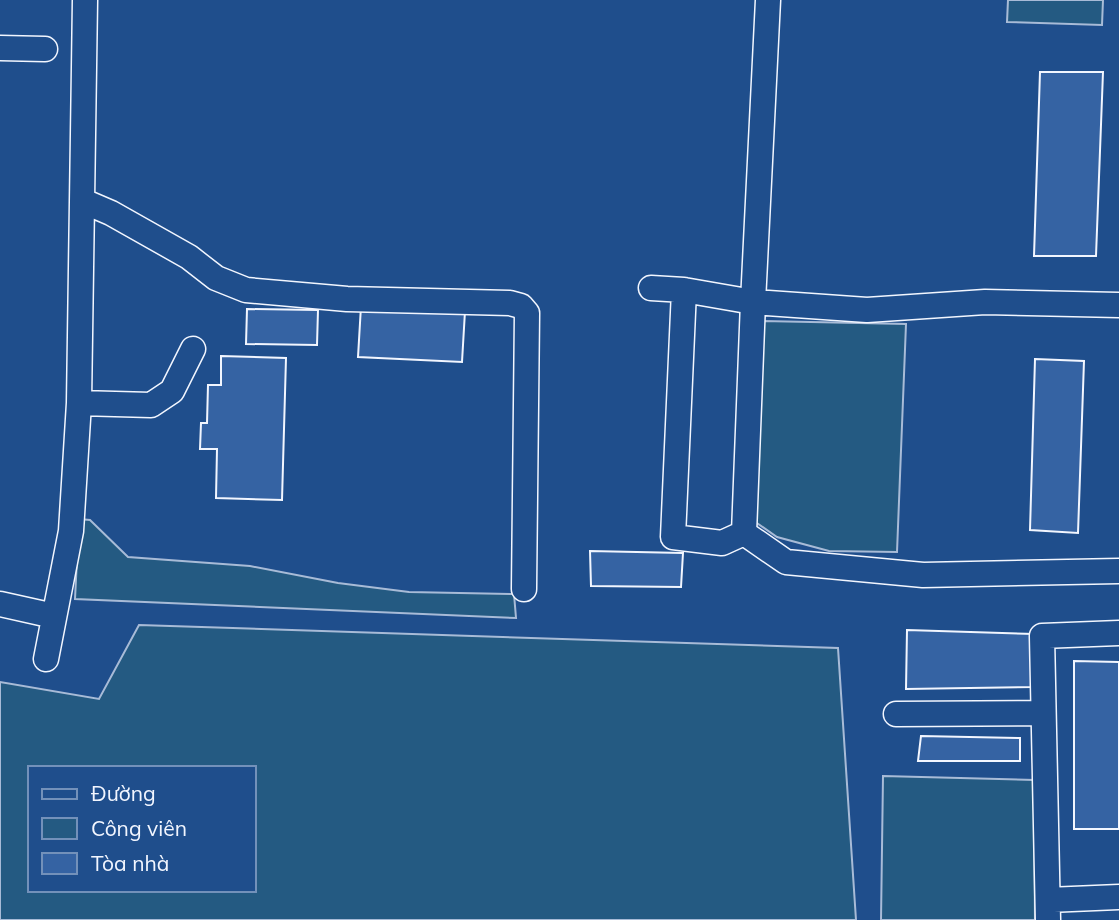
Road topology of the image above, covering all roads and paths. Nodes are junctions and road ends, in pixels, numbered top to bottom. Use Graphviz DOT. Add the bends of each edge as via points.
graph roads {
  1 [pos="85,0"];
  2 [pos="768,0"];
  3 [pos="0,48"];
  4 [pos="45,49"];
  5 [pos="83,201"];
  6 [pos="652,288"];
  7 [pos="684,290"];
  8 [pos="753,302"];
  9 [pos="1119,304"];
  10 [pos="193,349"];
  11 [pos="79,403"];
  12 [pos="744,533"];
  13 [pos="1119,571"];
  14 [pos="524,589"];
  15 [pos="0,604"];
  16 [pos="54,616"];
  17 [pos="1119,633"];
  18 [pos="46,659"];
  19 [pos="1044,713"];
  20 [pos="896,714"];
  21 [pos="1119,897"];
  22 [pos="1048,910"];
  1 -- 5 [label="street"];
  2 -- 8 [label="street"];
  3 -- 4 [label="street"];
  5 -- 11 [label="street"];
  5 -- 14 [label="street" via="189,257 216,278 246,290 521,306 527,313"];
  6 -- 7 [label="street"];
  7 -- 8 [label="street"];
  7 -- 12 [label="street" via="673,537 722,542"];
  8 -- 9 [label="street" via="867,310 985,302"];
  8 -- 12 [label="street"];
  10 -- 11 [label="street" via="172,391 151,405"];
  11 -- 16 [label="street" via="71,531"];
  12 -- 13 [label="street" via="786,562 923,575"];
  15 -- 16 [label="street"];
  16 -- 18 [label="street"];
  17 -- 19 [label="street" via="1042,636"];
  19 -- 20 [label="street"];
  19 -- 22 [label="street"];
  21 -- 22 [label="street"];
}
